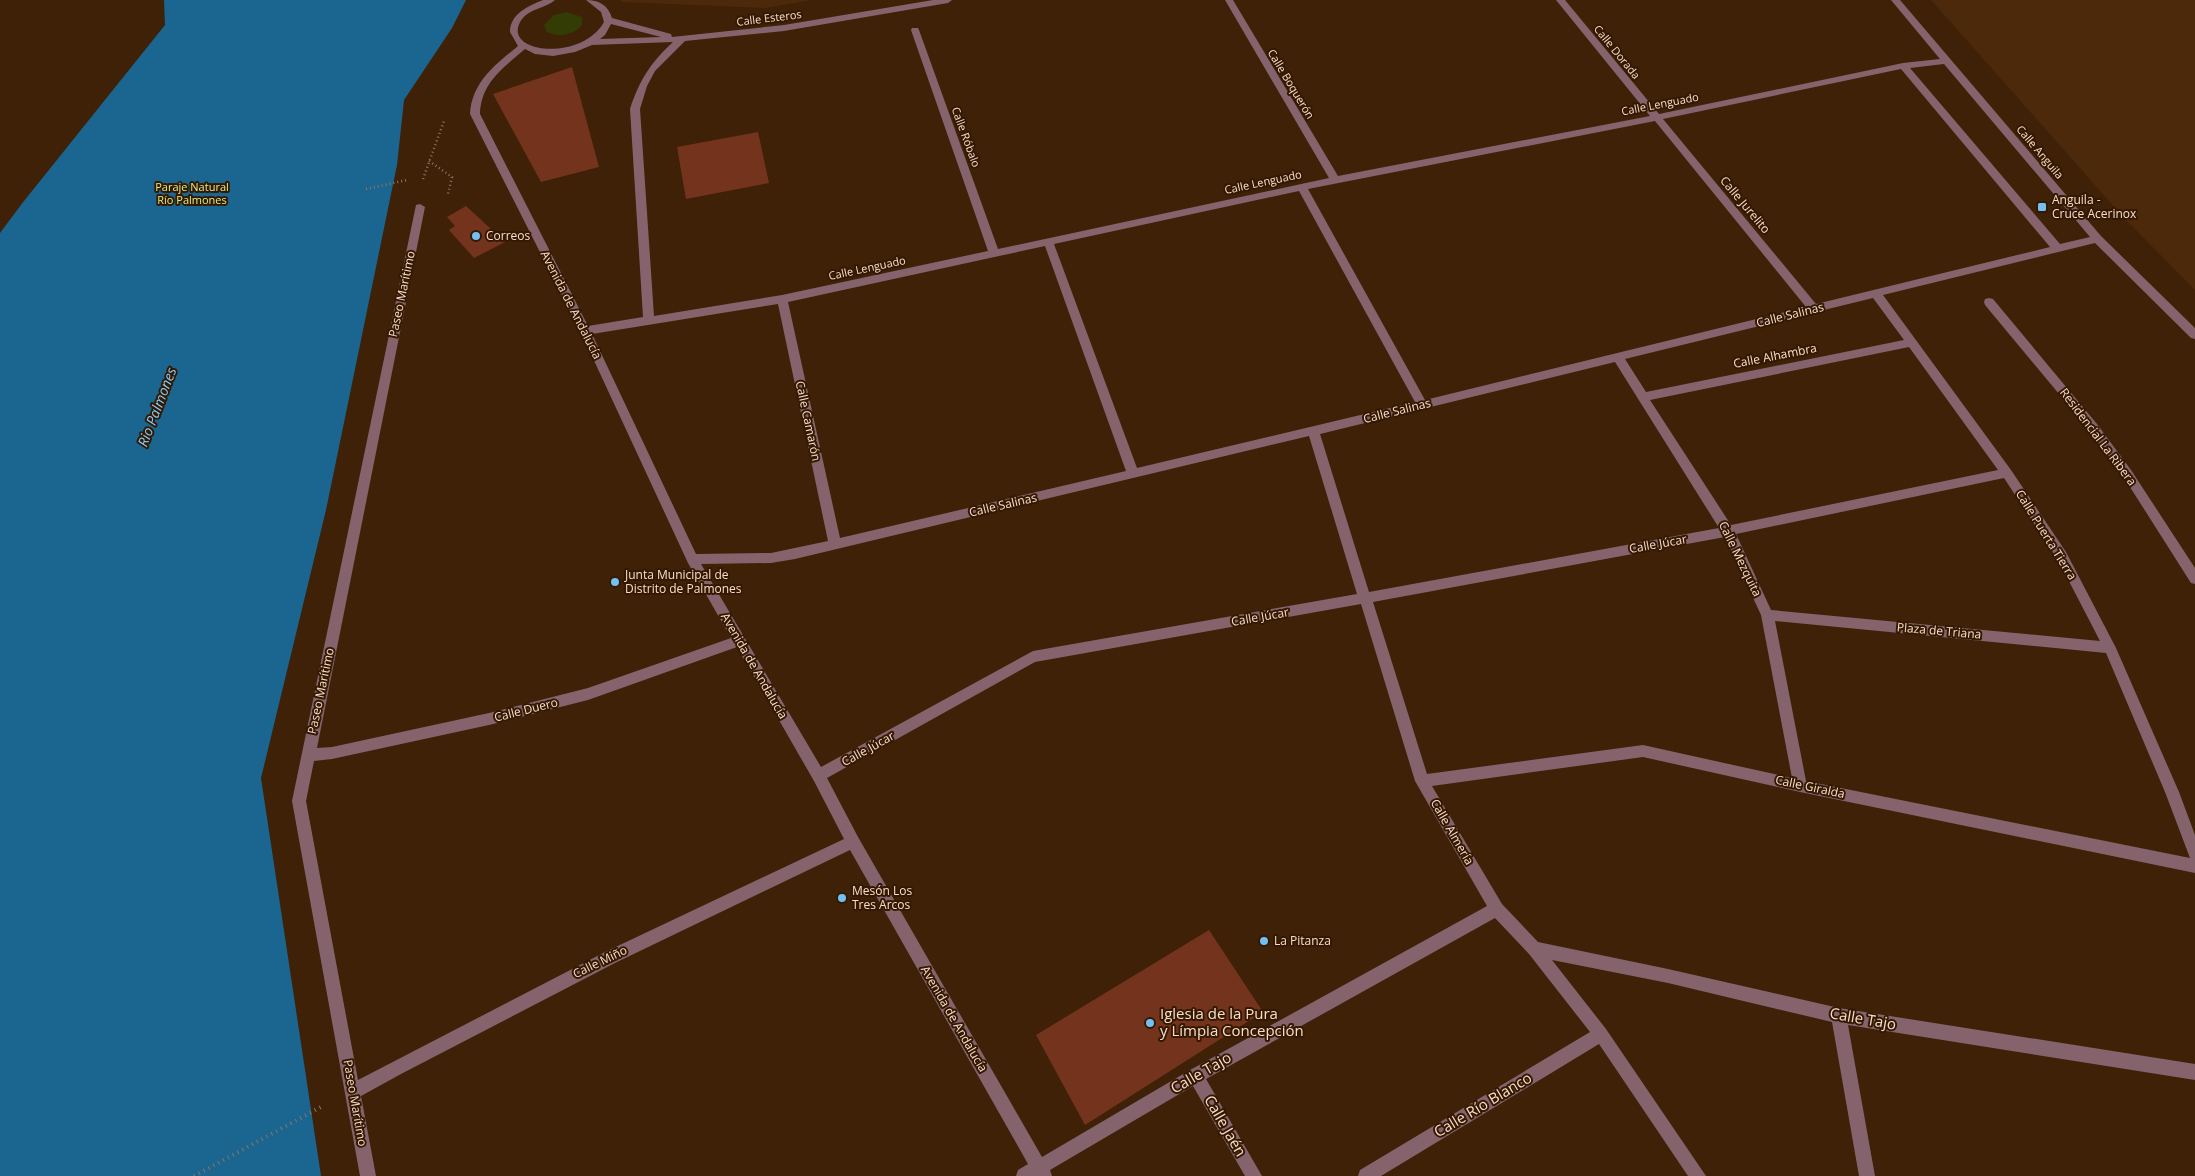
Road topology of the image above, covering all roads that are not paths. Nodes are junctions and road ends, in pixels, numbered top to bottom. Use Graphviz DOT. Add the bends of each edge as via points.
graph roads {
  1 [pos="551,0"];
  2 [pos="590,0"];
  3 [pos="948,0"];
  4 [pos="1229,0"];
  5 [pos="1560,0"];
  6 [pos="1895,0"];
  7 [pos="536,3"];
  8 [pos="608,20"];
  9 [pos="915,30"];
  10 [pos="682,39"];
  11 [pos="592,42"];
  12 [pos="523,46"];
  13 [pos="1948,61"];
  14 [pos="1903,66"];
  15 [pos="1656,118"];
  16 [pos="1335,180"];
  17 [pos="1302,187"];
  18 [pos="420,207"];
  19 [pos="2097,239"];
  20 [pos="1048,242"];
  21 [pos="2058,249"];
  22 [pos="994,253"];
  23 [pos="1878,295"];
  24 [pos="782,299"];
  25 [pos="1989,302"];
  26 [pos="1814,309"];
  27 [pos="649,320"];
  28 [pos="584,331"];
  29 [pos="2195,335"];
  30 [pos="1912,342"];
  31 [pos="1618,358"];
  32 [pos="1642,397"];
  33 [pos="1422,405"];
  34 [pos="1313,431"];
  35 [pos="2007,473"];
  36 [pos="1132,474"];
  37 [pos="1728,531"];
  38 [pos="835,544"];
  39 [pos="692,559"];
  40 [pos="2195,579"];
  41 [pos="1365,598"];
  42 [pos="1767,615"];
  43 [pos="738,641"];
  44 [pos="2110,648"];
  45 [pos="308,755"];
  46 [pos="819,776"];
  47 [pos="1422,780"];
  48 [pos="1800,786"];
  49 [pos="853,842"];
  50 [pos="2195,854"];
  51 [pos="2195,866"];
  52 [pos="1497,909"];
  53 [pos="1534,949"];
  54 [pos="1839,1016"];
  55 [pos="1601,1034"];
  56 [pos="2195,1072"];
  57 [pos="1196,1076"];
  58 [pos="353,1092"];
  59 [pos="1041,1172"];
  60 [pos="368,1176"];
  61 [pos="1024,1176"];
  62 [pos="1254,1176"];
  63 [pos="1366,1176"];
  64 [pos="1698,1176"];
  65 [pos="1867,1176"];
  1 -- 7 [label="street"];
  2 -- 8 [label="street" via="605,10"];
  3 -- 10 [label="street, Calle Esteros" via="784,28"];
  4 -- 16 [label="street, Calle Boquerón"];
  5 -- 15 [label="street, Calle Dorada"];
  6 -- 13 [label="street, Calle Anguila"];
  7 -- 12 [label="street" via="515,25 517,40"];
  8 -- 10 [label="street"];
  8 -- 11 [label="street" via="603,32"];
  9 -- 22 [label="street, Calle Róbalo"];
  10 -- 11 [label="street, Calle Esteros"];
  10 -- 27 [label="street" via="656,62 641,85 635,109"];
  11 -- 12 [label="street" via="557,53"];
  12 -- 28 [label="street, Avenida de Andalucía" via="481,87 475,101 476,114"];
  13 -- 14 [label="street, Calle Lenguado"];
  13 -- 19 [label="street, Calle Anguila"];
  14 -- 15 [label="street, Calle Lenguado"];
  14 -- 21 [label="street"];
  15 -- 16 [label="street, Calle Lenguado"];
  15 -- 26 [label="street, Calle Jurelito"];
  16 -- 17 [label="street, Calle Lenguado"];
  17 -- 20 [label="street, Calle Lenguado"];
  17 -- 33 [label="street"];
  18 -- 45 [label="street, Paseo Marítimo"];
  19 -- 21 [label="street, Calle Salinas"];
  19 -- 29 [label="street, Calle Anguila"];
  20 -- 22 [label="street, Calle Lenguado"];
  20 -- 36 [label="street"];
  21 -- 23 [label="street, Calle Salinas"];
  22 -- 24 [label="street, Calle Lenguado"];
  23 -- 26 [label="street, Calle Salinas"];
  23 -- 30 [label="street, Calle Puerta Tierra"];
  24 -- 27 [label="street, Calle Lenguado"];
  24 -- 38 [label="street, Calle Camarón"];
  25 -- 40 [label="street, Residencial La Ribera" via="2093,427 2127,473"];
  26 -- 31 [label="street, Calle Salinas"];
  27 -- 28 [label="street, Calle Lenguado"];
  28 -- 39 [label="street, Avenida de Andalucía"];
  30 -- 32 [label="street, Calle Alhambra"];
  30 -- 35 [label="street, Calle Puerta Tierra"];
  31 -- 32 [label="street, Calle Mezquita"];
  31 -- 33 [label="street, Calle Salinas"];
  32 -- 37 [label="street, Calle Mezquita"];
  33 -- 34 [label="street, Calle Salinas"];
  34 -- 36 [label="street, Calle Salinas"];
  34 -- 41 [label="street, Calle Almería"];
  35 -- 37 [label="street"];
  35 -- 44 [label="street, Calle Puerta Tierra" via="2062,556"];
  36 -- 38 [label="street, Calle Salinas"];
  37 -- 41 [label="street, Calle Júcar"];
  37 -- 42 [label="street, Calle Mezquita"];
  38 -- 39 [label="street, Calle Salinas" via="771,558"];
  39 -- 43 [label="street, Avenida de Andalucía"];
  41 -- 46 [label="street, Calle Júcar" via="1033,657"];
  41 -- 47 [label="street, Calle Almería"];
  42 -- 44 [label="street, Plaza de Triana"];
  42 -- 48 [label="street, Calle Mezquita"];
  43 -- 45 [label="street, Calle Duero" via="588,694 489,719 332,753"];
  43 -- 46 [label="street, Avenida de Andalucía"];
  44 -- 50 [label="street, Calle Puerta Tierra"];
  45 -- 58 [label="street, Paseo Marítimo" via="299,801"];
  46 -- 49 [label="street, Avenida de Andalucía"];
  47 -- 48 [label="street, Calle Giralda" via="1644,751"];
  47 -- 52 [label="street, Calle Almería"];
  48 -- 51 [label="street, Calle Giralda"];
  49 -- 58 [label="street, Calle Miño" via="747,890 538,993 464,1034 380,1074"];
  49 -- 59 [label="street, Avenida de Andalucía"];
  52 -- 53 [label="street, Calle Almería"];
  52 -- 57 [label="street, Calle Tajo"];
  53 -- 54 [label="street, Calle Tajo"];
  53 -- 55 [label="street, Calle Almería"];
  54 -- 56 [label="street, Calle Tajo"];
  54 -- 65 [label="street"];
  55 -- 63 [label="street, Calle Río Blanco"];
  55 -- 64 [label="street, Calle Almería"];
  57 -- 59 [label="street, Calle Tajo"];
  57 -- 62 [label="street, Calle Jaén"];
  58 -- 60 [label="street, Paseo Marítimo"];
  59 -- 61 [label="street, Calle Tajo"];
}
